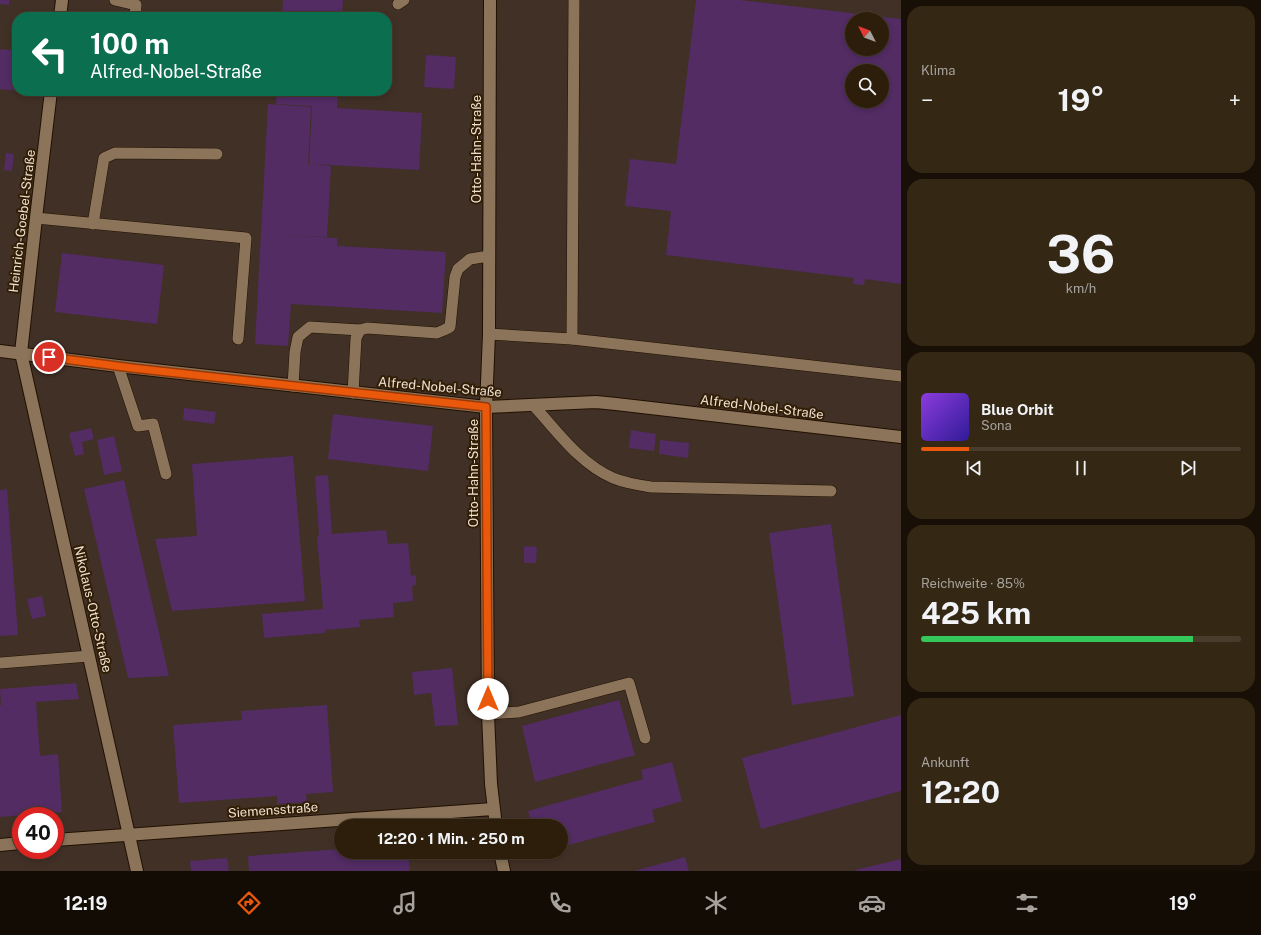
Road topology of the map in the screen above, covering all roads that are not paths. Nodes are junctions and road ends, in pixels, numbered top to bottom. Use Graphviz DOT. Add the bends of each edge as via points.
graph roads {
  1 [pos="62,0"];
  2 [pos="115,0"];
  3 [pos="490,0"];
  4 [pos="574,0"];
  5 [pos="61,12"];
  6 [pos="135,12"];
  7 [pos="50,96"];
  8 [pos="217,154"];
  9 [pos="36,218"];
  10 [pos="93,224"];
  11 [pos="489,256"];
  12 [pos="360,330"];
  13 [pos="489,334"];
  14 [pos="238,339"];
  15 [pos="572,339"];
  16 [pos="0,351"];
  17 [pos="21,353"];
  18 [pos="118,366"];
  19 [pos="901,376"];
  20 [pos="293,386"];
  21 [pos="353,393"];
  22 [pos="534,406"];
  23 [pos="486,407"];
  24 [pos="901,438"];
  25 [pos="166,474"];
  26 [pos="831,491"];
  27 [pos="89,656"];
  28 [pos="0,662"];
  29 [pos="488,714"];
  30 [pos="645,738"];
  31 [pos="493,809"];
  32 [pos="495,819"];
  33 [pos="129,834"];
  34 [pos="64,839"];
  35 [pos="12,844"];
  36 [pos="0,845"];
  37 [pos="501,859"];
  38 [pos="137,871"];
  39 [pos="504,871"];
  1 -- 5 [label="street"];
  2 -- 6 [label="lane" via="136,5"];
  3 -- 11 [label="street, Otto-Hahn-Straße"];
  4 -- 15 [label="lane"];
  7 -- 9 [label="street, Heinrich-Goebel-Straße"];
  8 -- 10 [label="lane" via="115,153 104,158"];
  9 -- 10 [label="lane"];
  9 -- 17 [label="street, Heinrich-Goebel-Straße"];
  10 -- 14 [label="lane" via="246,238"];
  11 -- 12 [label="lane" via="470,259 458,268 450,326 444,330 437,333 367,328"];
  11 -- 13 [label="street, Otto-Hahn-Straße"];
  12 -- 20 [label="lane" via="310,327 298,337"];
  12 -- 21 [label="lane" via="356,338"];
  13 -- 15 [label="lane"];
  13 -- 23 [label="street, Otto-Hahn-Straße"];
  15 -- 19 [label="lane"];
  16 -- 17 [label="street, Alfred-Nobel-Straße"];
  17 -- 18 [label="street, Alfred-Nobel-Straße"];
  17 -- 27 [label="street, Nikolaus-Otto-Straße"];
  18 -- 20 [label="street, Alfred-Nobel-Straße"];
  18 -- 25 [label="lane" via="138,426 153,424"];
  20 -- 21 [label="street, Alfred-Nobel-Straße"];
  21 -- 23 [label="street, Alfred-Nobel-Straße"];
  22 -- 23 [label="street, Alfred-Nobel-Straße"];
  22 -- 24 [label="street, Alfred-Nobel-Straße" via="596,402"];
  22 -- 26 [label="lane" via="588,463 623,482 651,487"];
  23 -- 29 [label="street, Otto-Hahn-Straße"];
  27 -- 28 [label="lane"];
  27 -- 33 [label="street, Nikolaus-Otto-Straße"];
  29 -- 30 [label="lane" via="519,712 629,683"];
  29 -- 31 [label="street, Otto-Hahn-Straße"];
  31 -- 32 [label="street, Otto-Hahn-Straße"];
  31 -- 33 [label="street, Siemensstraße"];
  33 -- 34 [label="street, Siemensstraße"];
  33 -- 38 [label="street, Nikolaus-Otto-Straße"];
  35 -- 36 [label="street"];
  37 -- 39 [label="street"];
}
